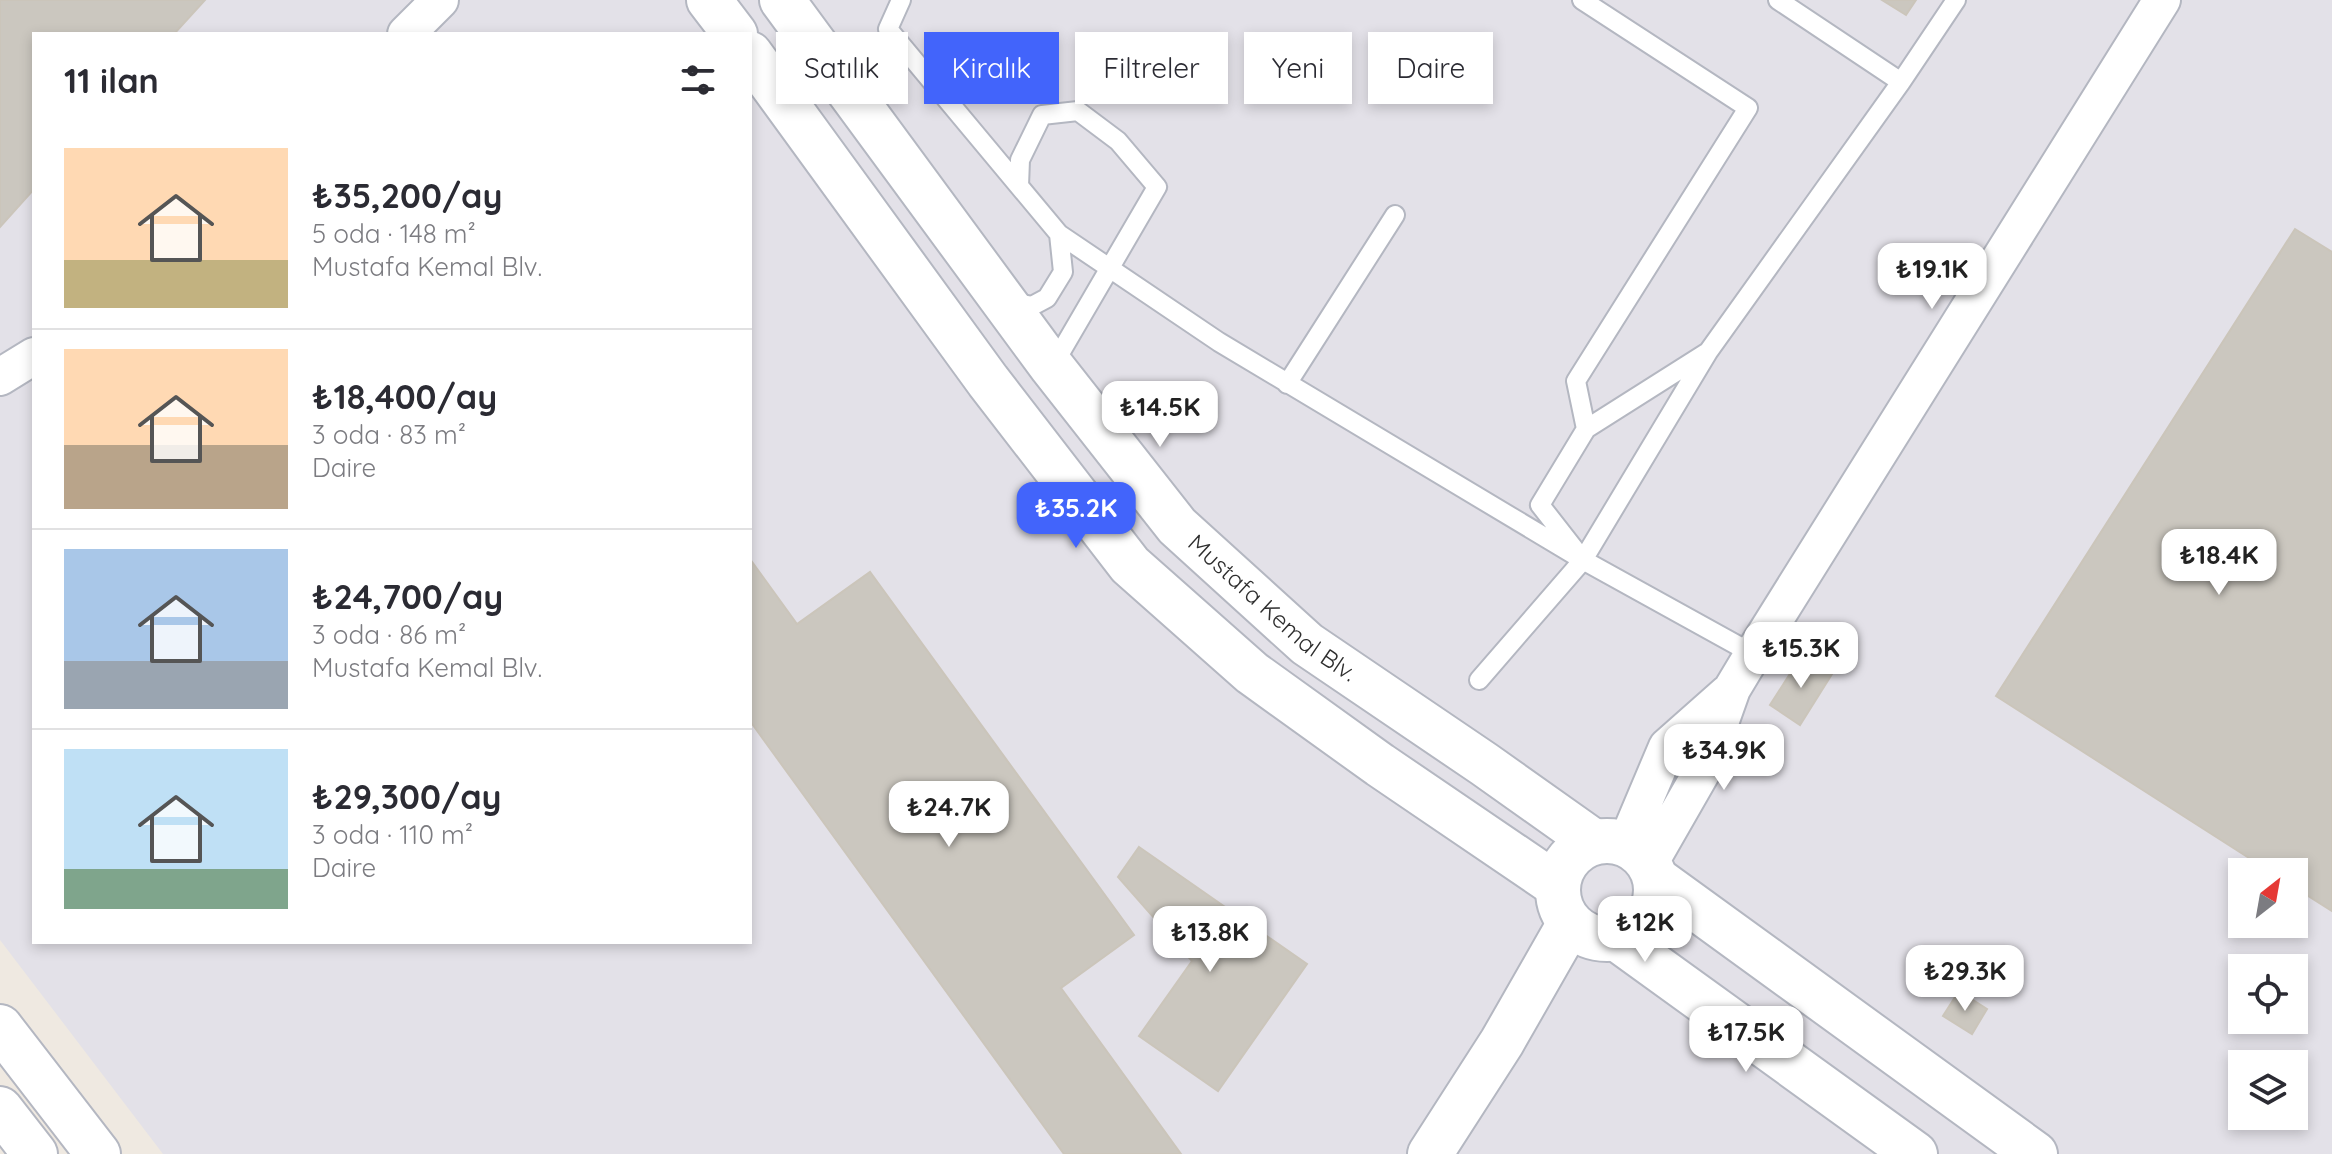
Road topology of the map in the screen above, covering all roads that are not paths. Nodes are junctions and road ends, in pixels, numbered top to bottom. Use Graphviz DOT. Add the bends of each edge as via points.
graph roads {
  1 [pos="440,0"];
  2 [pos="709,0"];
  3 [pos="782,0"];
  4 [pos="901,0"];
  5 [pos="1582,0"];
  6 [pos="1778,0"];
  7 [pos="1956,0"];
  8 [pos="2162,0"];
  9 [pos="408,32"];
  10 [pos="733,32"];
  11 [pos="752,57"];
  12 [pos="1901,82"];
  13 [pos="1019,186"];
  14 [pos="1395,215"];
  15 [pos="1059,234"];
  16 [pos="1111,269"];
  17 [pos="1006,301"];
  18 [pos="1708,352"];
  19 [pos="32,357"];
  20 [pos="1052,367"];
  21 [pos="0,377"];
  22 [pos="1287,384"];
  23 [pos="1586,429"];
  24 [pos="1583,560"];
  25 [pos="1753,654"];
  26 [pos="1479,680"];
  27 [pos="1631,857"];
  28 [pos="1586,922"];
  29 [pos="0,1027"];
  30 [pos="0,1109"];
  31 [pos="35,1154"];
  32 [pos="98,1154"];
  33 [pos="1430,1154"];
  34 [pos="1915,1154"];
  35 [pos="2035,1154"];
  1 -- 9 [label="street"];
  2 -- 10 [label="street"];
  3 -- 17 [label="street, Mustafa Kemal Blv."];
  4 -- 13 [label="lane" via="888,29"];
  5 -- 23 [label="lane" via="1748,108 1576,381"];
  6 -- 12 [label="lane"];
  7 -- 12 [label="lane"];
  8 -- 25 [label="street"];
  11 -- 28 [label="street" via="988,381 1130,565 1252,673"];
  12 -- 18 [label="lane"];
  13 -- 15 [label="lane"];
  13 -- 16 [label="lane" via="1020,160 1042,115 1078,111 1118,141 1157,187"];
  14 -- 22 [label="lane"];
  15 -- 16 [label="lane"];
  15 -- 17 [label="lane" via="1063,272 1047,298 1032,306"];
  16 -- 20 [label="lane"];
  16 -- 22 [label="lane"];
  17 -- 20 [label="street, Mustafa Kemal Blv."];
  18 -- 23 [label="lane"];
  18 -- 24 [label="lane"];
  19 -- 21 [label="street"];
  20 -- 27 [label="street, Mustafa Kemal Blv." via="1177,526 1307,644"];
  22 -- 24 [label="lane"];
  23 -- 24 [label="lane" via="1540,505"];
  24 -- 25 [label="lane"];
  24 -- 26 [label="lane"];
  25 -- 27 [label="street" via="1732,689 1704,768"];
  27 -- 28 [label="street" via="1579,849 1567,861 1560,875"];
  27 -- 28 [label="street" via="1657,895 1644,923 1631,933"];
  27 -- 35 [label="street, Mustafa Kemal Blv."];
  28 -- 33 [label="street" via="1564,982 1502,1042"];
  28 -- 34 [label="street"];
  29 -- 32 [label="street"];
  30 -- 31 [label="street"];
}
